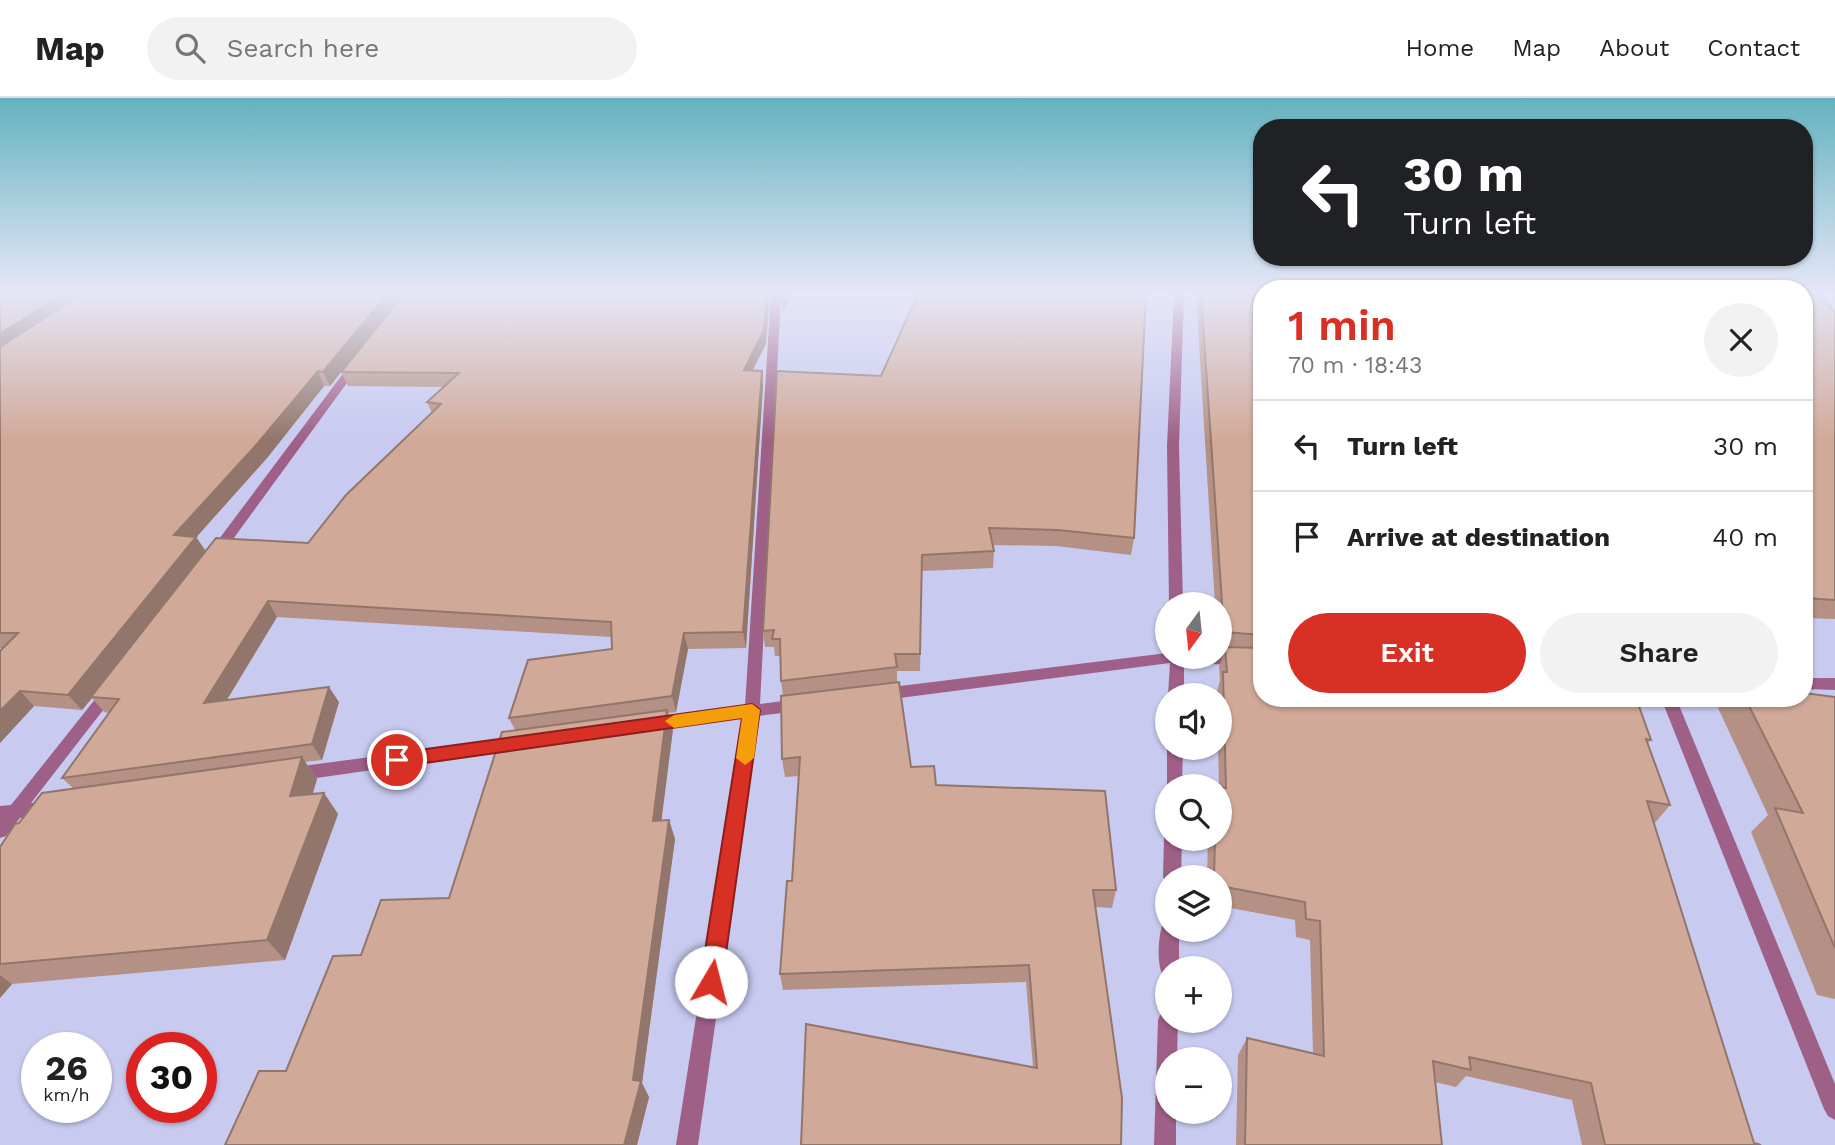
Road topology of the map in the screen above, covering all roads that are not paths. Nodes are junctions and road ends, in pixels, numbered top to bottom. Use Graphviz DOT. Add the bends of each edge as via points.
graph roads {
  1 [pos="773,343"];
  2 [pos="1177,343"];
  3 [pos="362,356"];
  4 [pos="203,570"];
  5 [pos="1176,592"];
  6 [pos="1155,660"];
  7 [pos="1232,660"];
  8 [pos="1253,661"];
  9 [pos="118,681"];
  10 [pos="1813,683"];
  11 [pos="1835,684"];
  12 [pos="862,696"];
  13 [pos="820,702"];
  14 [pos="1672,707"];
  15 [pos="752,710"];
  16 [pos="629,727"];
  17 [pos="534,741"];
  18 [pos="275,777"];
  19 [pos="57,808"];
  20 [pos="8,813"];
  21 [pos="0,831"];
  22 [pos="1168,1033"];
  23 [pos="1835,1109"];
  24 [pos="687,1145"];
  25 [pos="1164,1145"];
  1 -- 15 [label="street"];
  2 -- 5 [label="street"];
  3 -- 4 [label="street"];
  6 -- 12 [label="street"];
  7 -- 8 [label="street"];
  9 -- 20 [label="street"];
  10 -- 11 [label="street"];
  13 -- 15 [label="street"];
  14 -- 23 [label="street"];
  15 -- 16 [label="street"];
  15 -- 24 [label="street"];
  17 -- 18 [label="street"];
  19 -- 20 [label="street"];
  20 -- 21 [label="street"];
  22 -- 25 [label="street"];
}
